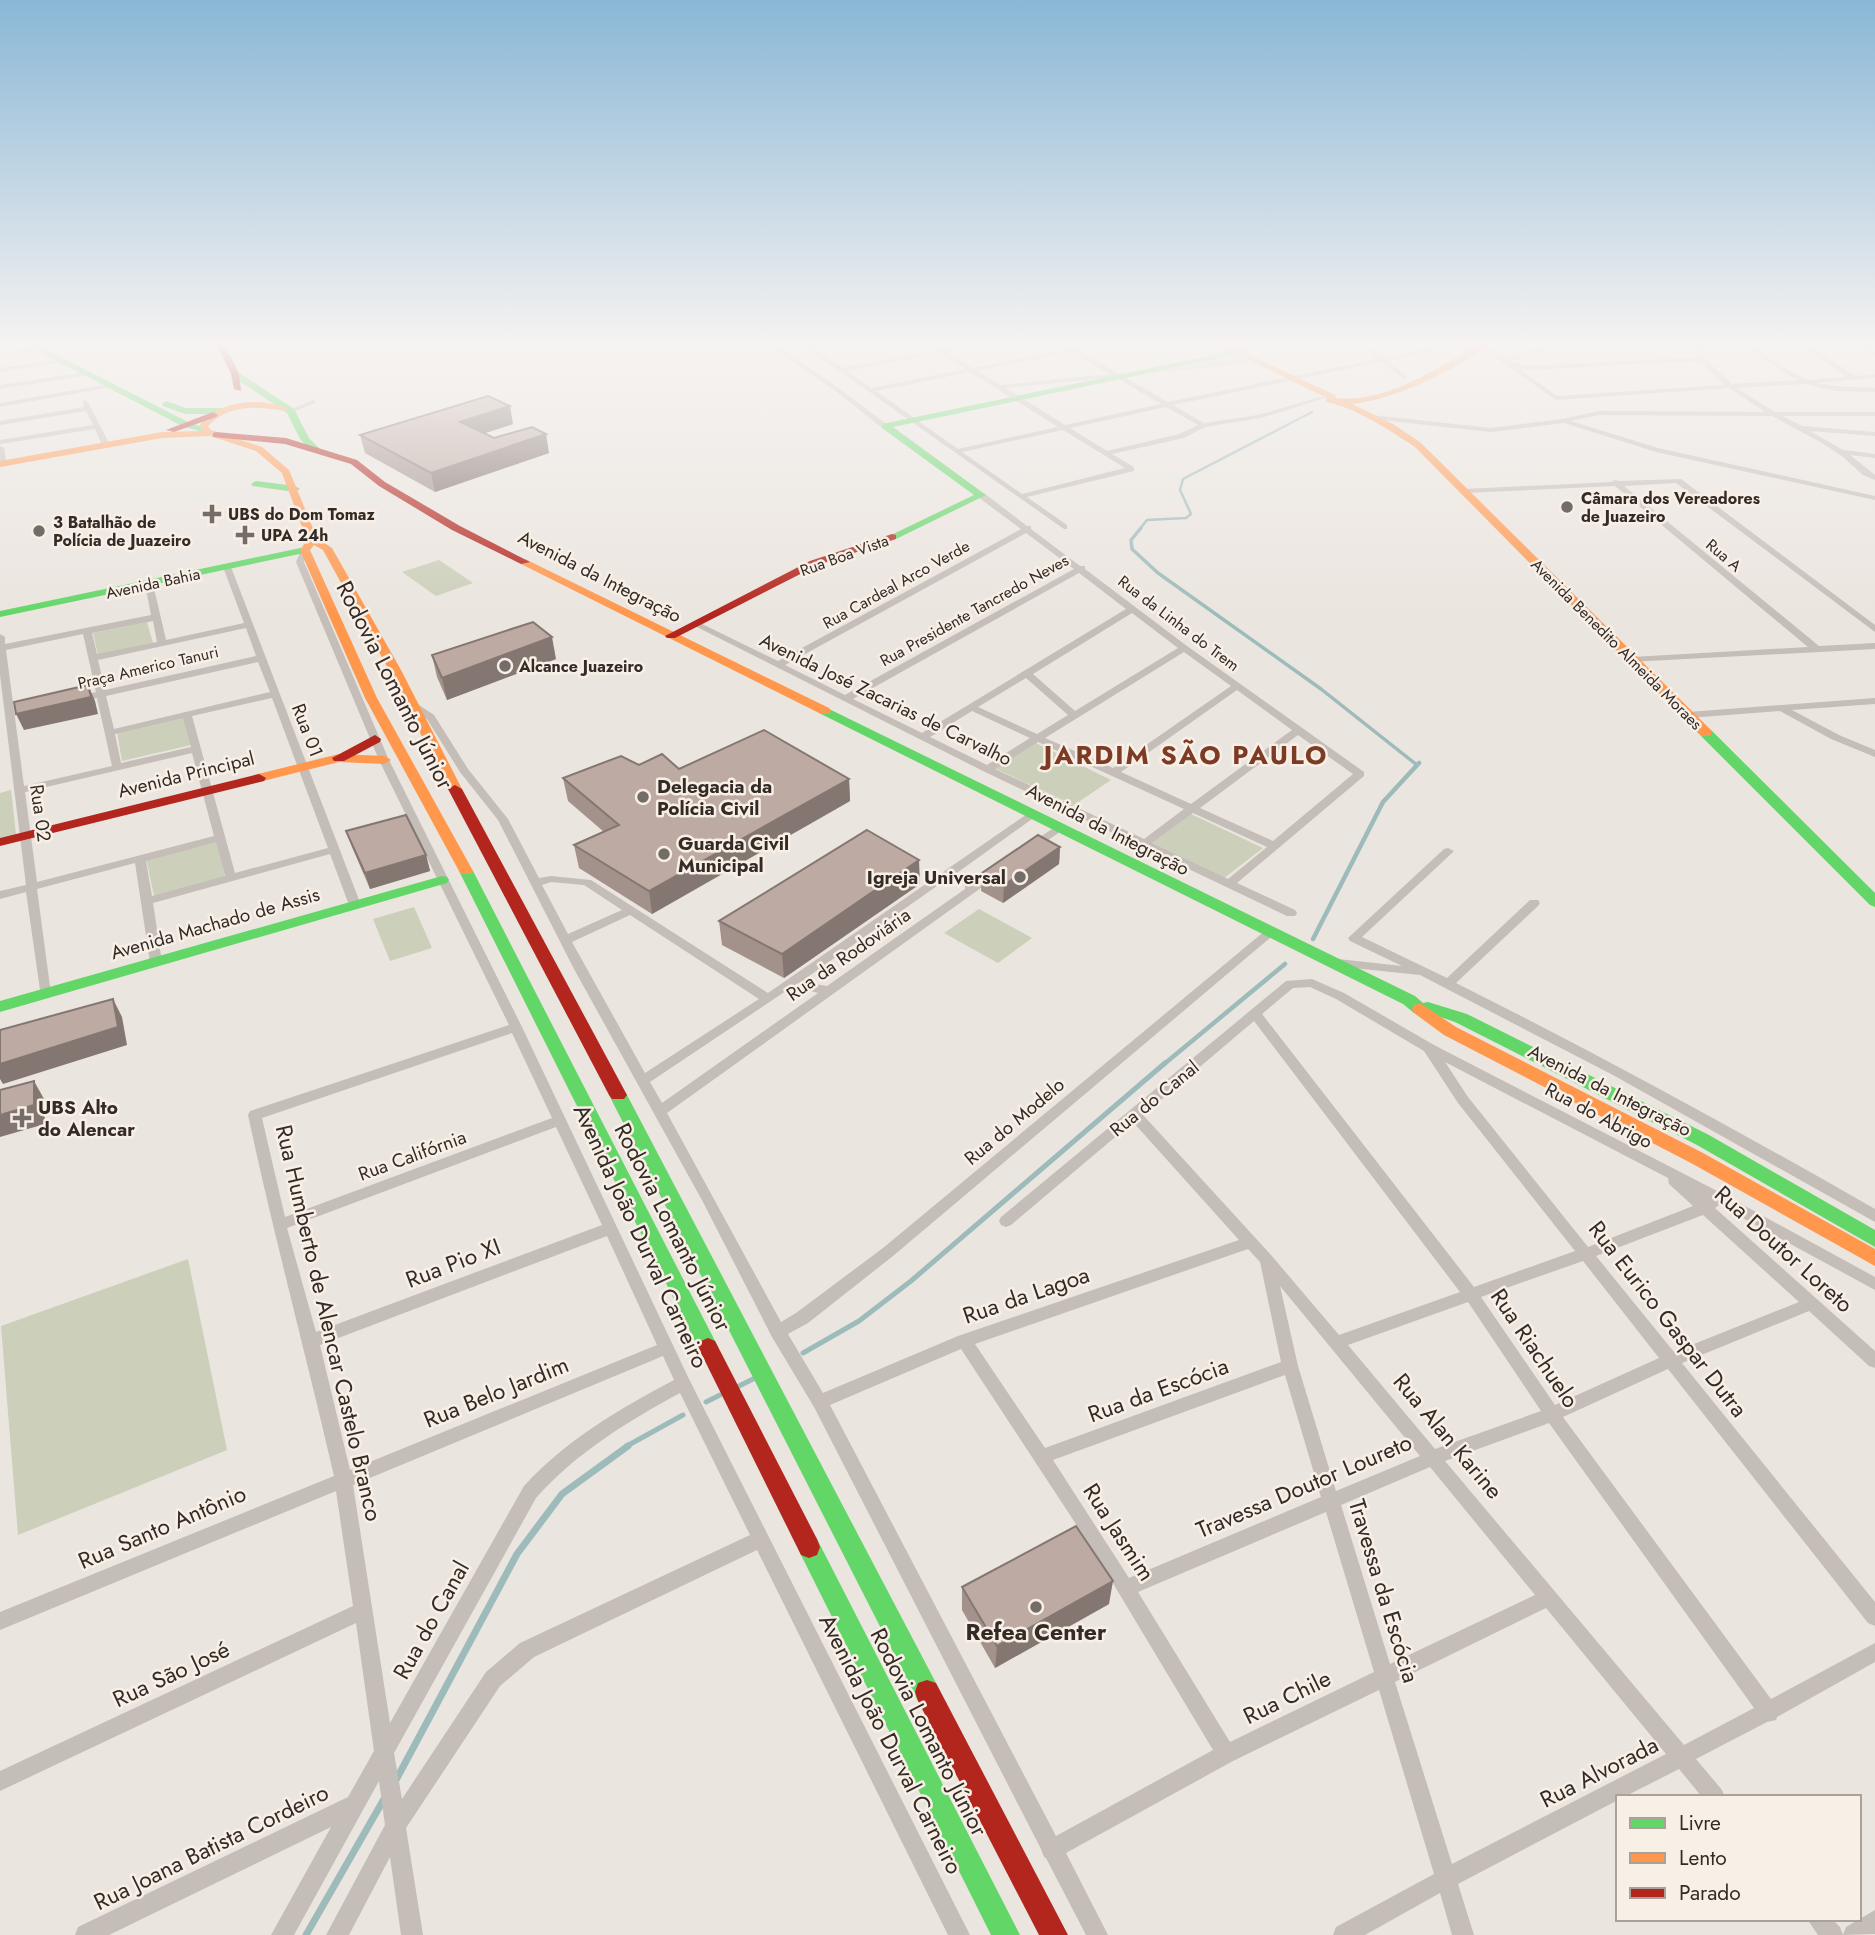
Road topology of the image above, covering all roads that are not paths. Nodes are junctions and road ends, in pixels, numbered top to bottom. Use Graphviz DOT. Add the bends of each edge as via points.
graph roads {
  1 [pos="49,434"];
  2 [pos="99,434"];
  3 [pos="236,434"];
  4 [pos="236,434"];
  5 [pos="249,434"];
  6 [pos="289,434"];
  7 [pos="304,434"];
  8 [pos="897,434"];
  9 [pos="933,434"];
  10 [pos="1032,434"];
  11 [pos="1077,434"];
  12 [pos="1184,434"];
  13 [pos="1403,434"];
  14 [pos="1606,434"];
  15 [pos="1810,434"];
  16 [pos="162,435"];
  17 [pos="239,436"];
  18 [pos="286,441"];
  19 [pos="0,442"];
  20 [pos="106,445"];
  21 [pos="316,450"];
  22 [pos="957,451"];
  23 [pos="1841,452"];
  24 [pos="1107,453"];
  25 [pos="1875,456"];
  26 [pos="1,459"];
  27 [pos="280,467"];
  28 [pos="1875,478"];
  29 [pos="1615,482"];
  30 [pos="1011,488"];
  31 [pos="295,489"];
  32 [pos="1000,491"];
  33 [pos="1464,491"];
  34 [pos="985,494"];
  35 [pos="1023,496"];
  36 [pos="1875,498"];
  37 [pos="1064,527"];
  38 [pos="1028,528"];
  39 [pos="309,545"];
  40 [pos="227,567"];
  41 [pos="1082,568"];
  42 [pos="149,584"];
  43 [pos="1133,608"];
  44 [pos="0,614"];
  45 [pos="157,617"];
  46 [pos="695,624"];
  47 [pos="249,625"];
  48 [pos="1875,629"];
  49 [pos="88,631"];
  50 [pos="671,636"];
  51 [pos="0,637"];
  52 [pos="162,643"];
  53 [pos="1875,646"];
  54 [pos="1,648"];
  55 [pos="1184,648"];
  56 [pos="1816,649"];
  57 [pos="92,658"];
  58 [pos="261,658"];
  59 [pos="1632,660"];
  60 [pos="778,665"];
  61 [pos="1026,673"];
  62 [pos="1237,686"];
  63 [pos="99,694"];
  64 [pos="275,694"];
  65 [pos="845,699"];
  66 [pos="73,700"];
  67 [pos="1875,701"];
  68 [pos="413,704"];
  69 [pos="970,707"];
  70 [pos="1780,708"];
  71 [pos="22,712"];
  72 [pos="187,715"];
  73 [pos="1074,715"];
  74 [pos="1688,715"];
  75 [pos="5,716"];
  76 [pos="1297,730"];
  77 [pos="108,733"];
  78 [pos="923,737"];
  79 [pos="1036,738"];
  80 [pos="375,739"];
  81 [pos="196,749"];
  82 [pos="1875,754"];
  83 [pos="339,758"];
  84 [pos="384,760"];
  85 [pos="117,767"];
  86 [pos="303,767"];
  87 [pos="987,769"];
  88 [pos="1113,773"];
  89 [pos="20,790"];
  90 [pos="206,791"];
  91 [pos="407,803"];
  92 [pos="1192,808"];
  93 [pos="1034,814"];
  94 [pos="442,827"];
  95 [pos="1060,827"];
  96 [pos="27,835"];
  97 [pos="220,838"];
  98 [pos="0,842"];
  99 [pos="1144,844"];
  100 [pos="1274,846"];
  101 [pos="334,850"];
  102 [pos="1448,851"];
  103 [pos="140,859"];
  104 [pos="1015,859"];
  105 [pos="1004,867"];
  106 [pos="231,878"];
  107 [pos="941,878"];
  108 [pos="442,880"];
  109 [pos="535,883"];
  110 [pos="1229,884"];
  111 [pos="33,886"];
  112 [pos="970,891"];
  113 [pos="0,895"];
  114 [pos="1872,896"];
  115 [pos="147,901"];
  116 [pos="1534,902"];
  117 [pos="355,905"];
  118 [pos="629,911"];
  119 [pos="1291,913"];
  120 [pos="1270,933"];
  121 [pos="565,940"];
  122 [pos="156,962"];
  123 [pos="1328,962"];
  124 [pos="802,973"];
  125 [pos="1428,973"];
  126 [pos="1305,982"];
  127 [pos="1449,983"];
  128 [pos="829,990"];
  129 [pos="45,995"];
  130 [pos="766,998"];
  131 [pos="1409,1000"];
  132 [pos="0,1007"];
  133 [pos="1256,1015"];
  134 [pos="516,1027"];
  135 [pos="1429,1048"];
  136 [pos="644,1080"];
  137 [pos="276,1108"];
  138 [pos="659,1112"];
  139 [pos="1134,1114"];
  140 [pos="559,1121"];
  141 [pos="1664,1170"];
  142 [pos="1718,1198"];
  143 [pos="1704,1208"];
  144 [pos="1875,1216"];
  145 [pos="1006,1221"];
  146 [pos="279,1224"];
  147 [pos="611,1228"];
  148 [pos="1875,1239"];
  149 [pos="1250,1242"];
  150 [pos="1588,1253"];
  151 [pos="1875,1258"];
  152 [pos="1266,1259"];
  153 [pos="1875,1284"];
  154 [pos="1470,1293"];
  155 [pos="1812,1303"];
  156 [pos="778,1332"];
  157 [pos="964,1340"];
  158 [pos="312,1341"];
  159 [pos="1335,1343"];
  160 [pos="666,1348"];
  161 [pos="1672,1360"];
  162 [pos="1875,1361"];
  163 [pos="1290,1366"];
  164 [pos="683,1383"];
  165 [pos="820,1402"];
  166 [pos="1552,1414"];
  167 [pos="1041,1457"];
  168 [pos="1433,1458"];
  169 [pos="343,1478"];
  170 [pos="1332,1502"];
  171 [pos="761,1539"];
  172 [pos="1126,1588"];
  173 [pos="1549,1597"];
  174 [pos="364,1611"];
  175 [pos="1875,1616"];
  176 [pos="0,1621"];
  177 [pos="1875,1652"];
  178 [pos="1384,1676"];
  179 [pos="1769,1713"];
  180 [pos="1226,1754"];
  181 [pos="1683,1758"];
  182 [pos="385,1764"];
  183 [pos="0,1781"];
  184 [pos="1713,1795"];
  185 [pos="357,1803"];
  186 [pos="395,1819"];
  187 [pos="1051,1850"];
  188 [pos="1448,1876"];
  189 [pos="1820,1921"];
  190 [pos="1875,1921"];
  191 [pos="86,1935"];
  192 [pos="282,1935"];
  193 [pos="337,1935"];
  194 [pos="412,1935"];
  195 [pos="959,1935"];
  196 [pos="1006,1935"];
  197 [pos="1054,1935"];
  198 [pos="1097,1935"];
  199 [pos="1344,1935"];
  200 [pos="1463,1935"];
  201 [pos="1832,1935"];
  202 [pos="1854,1935"];
  1 -- 19 [label="street"];
  2 -- 20 [label="street"];
  3 -- 17 [label="main road"];
  4 -- 27 [label="main road"];
  5 -- 17 [label="main road"];
  6 -- 18 [label="main road"];
  7 -- 21 [label="main road"];
  8 -- 34 [label="main road"];
  9 -- 22 [label="street"];
  10 -- 22 [label="street"];
  11 -- 24 [label="street"];
  12 -- 24 [label="street"];
  13 -- 33 [label="main road, Avenida Benedito Almeida Moraes"];
  14 -- 36 [label="street" via="1656,450"];
  15 -- 23 [label="street"];
  16 -- 20 [label="main road"];
  17 -- 18 [label="main road, Avenida da Integração"];
  18 -- 21 [label="main road, Avenida da Integração"];
  18 -- 27 [label="main road"];
  20 -- 26 [label="main road"];
  21 -- 50 [label="main road, Avenida da Integração" via="354,461 442,521"];
  22 -- 30 [label="street"];
  23 -- 25 [label="street"];
  23 -- 28 [label="street"];
  24 -- 35 [label="street" via="1130,468"];
  27 -- 31 [label="main road, Rodovia Lomanto Júnior"];
  27 -- 31 [label="main road" via="255,481"];
  29 -- 33 [label="street"];
  29 -- 48 [label="street" via="1673,479 1688,487"];
  29 -- 56 [label="street, Rua A"];
  30 -- 32 [label="street"];
  30 -- 35 [label="street"];
  31 -- 39 [label="main road, Rodovia Lomanto Júnior"];
  33 -- 59 [label="main road, Avenida Benedito Almeida Moraes"];
  34 -- 38 [label="street, Rua da Linha do Trem"];
  34 -- 46 [label="main road, Rua Boa Vista" via="905,533 814,563"];
  35 -- 37 [label="street"];
  38 -- 41 [label="street, Rua da Linha do Trem"];
  38 -- 60 [label="street, Rua Cardeal Arco Verde"];
  39 -- 40 [label="main road, Avenida Bahia"];
  39 -- 68 [label="main road, Rodovia Lomanto Júnior" via="327,548"];
  39 -- 80 [label="street, Avenida João Durval Carneiro" via="300,562"];
  39 -- 94 [label="main road, Rodovia Lomanto Júnior" via="370,698"];
  40 -- 42 [label="main road, Avenida Bahia"];
  40 -- 47 [label="street, Rua 01"];
  41 -- 43 [label="street, Rua da Linha do Trem"];
  41 -- 65 [label="street, Rua Presidente Tancredo Neves"];
  42 -- 44 [label="main road, Avenida Bahia"];
  42 -- 45 [label="street"];
  43 -- 55 [label="street, Rua da Linha do Trem"];
  43 -- 61 [label="street"];
  45 -- 49 [label="street"];
  45 -- 52 [label="street"];
  46 -- 50 [label="main road, Rua Boa Vista"];
  46 -- 60 [label="street, Avenida José Zacarias de Carvalho"];
  47 -- 52 [label="street"];
  47 -- 58 [label="street, Rua 01"];
  49 -- 54 [label="street"];
  49 -- 57 [label="street"];
  50 -- 93 [label="main road, Avenida da Integração"];
  51 -- 54 [label="street, Rua 02"];
  52 -- 57 [label="street"];
  53 -- 56 [label="street"];
  54 -- 75 [label="street, Rua 02"];
  55 -- 62 [label="street, Rua da Linha do Trem"];
  55 -- 73 [label="street"];
  56 -- 59 [label="street"];
  57 -- 63 [label="street"];
  58 -- 63 [label="street, Praça Americo Tanuri"];
  58 -- 64 [label="street, Rua 01"];
  59 -- 74 [label="main road, Avenida Benedito Almeida Moraes"];
  60 -- 65 [label="street, Avenida José Zacarias de Carvalho"];
  61 -- 69 [label="street"];
  61 -- 73 [label="street"];
  62 -- 76 [label="street, Rua da Linha do Trem"];
  62 -- 88 [label="street"];
  63 -- 66 [label="street, Praça Americo Tanuri"];
  63 -- 77 [label="street"];
  64 -- 72 [label="street"];
  64 -- 86 [label="street, Rua 01"];
  65 -- 78 [label="street, Avenida José Zacarias de Carvalho"];
  67 -- 70 [label="street"];
  68 -- 109 [label="street" via="431,717 503,820"];
  68 -- 197 [label="main road, Rodovia Lomanto Júnior" via="752,1347"];
  69 -- 78 [label="street"];
  69 -- 79 [label="street"];
  70 -- 74 [label="street"];
  70 -- 82 [label="street"];
  71 -- 75 [label="street"];
  72 -- 77 [label="street"];
  72 -- 81 [label="street"];
  73 -- 79 [label="street"];
  74 -- 114 [label="main road, Avenida Benedito Almeida Moraes"];
  75 -- 89 [label="street, Rua 02"];
  76 -- 92 [label="street"];
  76 -- 100 [label="street, Rua da Linha do Trem" via="1360,774"];
  77 -- 85 [label="street"];
  78 -- 87 [label="street, Avenida José Zacarias de Carvalho"];
  79 -- 87 [label="street"];
  79 -- 88 [label="street"];
  80 -- 83 [label="main road"];
  80 -- 84 [label="street, Avenida João Durval Carneiro"];
  81 -- 85 [label="street"];
  81 -- 90 [label="street"];
  83 -- 84 [label="main road, Avenida Principal"];
  83 -- 86 [label="main road, Avenida Principal"];
  84 -- 91 [label="street, Avenida João Durval Carneiro"];
  85 -- 89 [label="street"];
  86 -- 90 [label="main road, Avenida Principal"];
  86 -- 101 [label="street, Rua 01"];
  87 -- 99 [label="street, Avenida José Zacarias de Carvalho"];
  88 -- 92 [label="street"];
  89 -- 96 [label="street, Rua 02"];
  90 -- 96 [label="main road, Avenida Principal"];
  90 -- 97 [label="street"];
  91 -- 94 [label="main road"];
  91 -- 108 [label="street, Avenida João Durval Carneiro"];
  92 -- 99 [label="street"];
  92 -- 100 [label="street"];
  93 -- 95 [label="main road, Avenida da Integração"];
  93 -- 107 [label="street, Rua da Rodoviária"];
  94 -- 196 [label="main road, Rodovia Lomanto Júnior"];
  95 -- 104 [label="street"];
  95 -- 120 [label="main road, Avenida da Integração"];
  96 -- 98 [label="main road, Avenida Principal"];
  96 -- 111 [label="street, Rua 02"];
  97 -- 103 [label="street"];
  97 -- 106 [label="street"];
  99 -- 110 [label="street, Avenida José Zacarias de Carvalho"];
  100 -- 110 [label="street"];
  101 -- 106 [label="street"];
  101 -- 117 [label="street, Rua 01"];
  102 -- 125 [label="street" via="1354,938"];
  103 -- 111 [label="street"];
  103 -- 115 [label="street"];
  105 -- 112 [label="street, Rua da Rodoviária"];
  106 -- 115 [label="street"];
  107 -- 112 [label="street" via="962,877 971,885"];
  107 -- 124 [label="street, Rua da Rodoviária"];
  108 -- 117 [label="main road, Avenida Machado de Assis"];
  108 -- 134 [label="street, Avenida João Durval Carneiro"];
  109 -- 118 [label="street" via="551,879 587,882"];
  109 -- 121 [label="street"];
  110 -- 119 [label="street, Avenida José Zacarias de Carvalho"];
  111 -- 113 [label="street"];
  111 -- 129 [label="street, Rua 02"];
  112 -- 128 [label="street, Rua da Rodoviária"];
  115 -- 122 [label="street"];
  116 -- 127 [label="street"];
  117 -- 122 [label="main road, Avenida Machado de Assis"];
  118 -- 121 [label="street"];
  118 -- 130 [label="street"];
  120 -- 123 [label="main road, Avenida da Integração"];
  120 -- 156 [label="street, Rua do Modelo" via="888,1252"];
  121 -- 136 [label="street"];
  122 -- 129 [label="main road, Avenida Machado de Assis"];
  123 -- 125 [label="street"];
  123 -- 131 [label="main road, Avenida da Integração"];
  124 -- 128 [label="street" via="803,981"];
  124 -- 130 [label="street, Rua da Rodoviária"];
  125 -- 127 [label="street"];
  126 -- 133 [label="street, Rua do Canal" via="1290,984"];
  126 -- 135 [label="street, Rua do Abrigo" via="1340,996"];
  127 -- 144 [label="street" via="1700,1114"];
  128 -- 138 [label="street, Rua da Rodoviária"];
  129 -- 132 [label="main road, Avenida Machado de Assis"];
  130 -- 136 [label="street, Rua da Rodoviária"];
  131 -- 148 [label="main road" via="1461,1018 1690,1134"];
  131 -- 151 [label="main road, Avenida da Integração" via="1450,1031 1697,1158"];
  133 -- 139 [label="street, Rua do Canal"];
  133 -- 154 [label="street, Rua Riachuelo"];
  134 -- 137 [label="street"];
  134 -- 140 [label="street, Avenida João Durval Carneiro"];
  135 -- 141 [label="street, Rua do Abrigo"];
  135 -- 150 [label="street, Rua Eurico Gaspar Dutra" via="1463,1100"];
  136 -- 138 [label="street"];
  137 -- 146 [label="street, Rua Humberto de Alencar Castelo Branco" via="255,1115"];
  138 -- 156 [label="street"];
  139 -- 145 [label="street, Rua do Canal"];
  139 -- 149 [label="street, Rua Alan Karine"];
  140 -- 146 [label="street, Rua Califórnia"];
  140 -- 147 [label="street, Avenida João Durval Carneiro"];
  141 -- 142 [label="street, Rua do Abrigo"];
  141 -- 143 [label="street, Rua Doutor Loreto"];
  142 -- 143 [label="street"];
  142 -- 153 [label="street, Rua do Abrigo"];
  143 -- 150 [label="street"];
  143 -- 155 [label="street, Rua Doutor Loreto"];
  146 -- 158 [label="street, Rua Humberto de Alencar Castelo Branco"];
  147 -- 158 [label="street, Rua Pio XI"];
  147 -- 160 [label="street, Avenida João Durval Carneiro"];
  149 -- 152 [label="street, Rua Alan Karine"];
  149 -- 157 [label="street, Rua da Lagoa"];
  150 -- 154 [label="street"];
  150 -- 161 [label="street, Rua Eurico Gaspar Dutra"];
  152 -- 159 [label="street, Rua Alan Karine"];
  152 -- 163 [label="street, Travessa da Escócia"];
  154 -- 159 [label="street"];
  154 -- 166 [label="street, Rua Riachuelo"];
  155 -- 161 [label="street, Travessa Doutor Loureto"];
  155 -- 162 [label="street, Rua Doutor Loreto"];
  156 -- 165 [label="street"];
  157 -- 165 [label="street, Rua da Lagoa"];
  157 -- 167 [label="street, Rua Jasmim"];
  158 -- 169 [label="street, Rua Humberto de Alencar Castelo Branco"];
  159 -- 168 [label="street, Rua Alan Karine"];
  160 -- 164 [label="street, Avenida João Durval Carneiro"];
  160 -- 169 [label="street, Rua Belo Jardim"];
  161 -- 166 [label="street, Travessa Doutor Loureto"];
  161 -- 175 [label="street, Rua Eurico Gaspar Dutra"];
  163 -- 167 [label="street, Rua da Escócia"];
  163 -- 170 [label="street, Travessa da Escócia"];
  164 -- 171 [label="street, Avenida João Durval Carneiro"];
  164 -- 182 [label="street, Rua do Canal" via="540,1479 510,1525"];
  165 -- 187 [label="street"];
  166 -- 168 [label="street, Travessa Doutor Loureto"];
  166 -- 179 [label="street, Rua Riachuelo"];
  167 -- 172 [label="street, Rua Jasmim"];
  168 -- 170 [label="street, Travessa Doutor Loureto"];
  168 -- 173 [label="street, Rua Alan Karine"];
  169 -- 174 [label="street, Rua Humberto de Alencar Castelo Branco"];
  169 -- 176 [label="street, Rua Santo Antônio"];
  170 -- 172 [label="street, Travessa Doutor Loureto"];
  170 -- 178 [label="street, Travessa da Escócia"];
  171 -- 186 [label="street" via="527,1650 493,1679"];
  171 -- 195 [label="street, Avenida João Durval Carneiro"];
  172 -- 180 [label="street, Rua Jasmim"];
  173 -- 178 [label="street, Rua Chile"];
  173 -- 181 [label="street, Rua Alan Karine"];
  174 -- 182 [label="street, Rua Humberto de Alencar Castelo Branco"];
  174 -- 183 [label="street, Rua São José"];
  177 -- 179 [label="street, Rua Alvorada"];
  178 -- 180 [label="street, Rua Chile"];
  178 -- 188 [label="street, Travessa da Escócia"];
  179 -- 181 [label="street, Rua Alvorada"];
  180 -- 187 [label="street, Rua Chile"];
  181 -- 184 [label="street, Rua Alan Karine"];
  181 -- 188 [label="street, Rua Alvorada"];
  182 -- 185 [label="street, Rua do Canal"];
  182 -- 186 [label="street"];
  185 -- 191 [label="street, Rua Joana Batista Cordeiro"];
  185 -- 192 [label="street, Rua do Canal"];
  186 -- 193 [label="street"];
  186 -- 194 [label="street"];
  187 -- 198 [label="street"];
  188 -- 199 [label="street, Rua Alvorada"];
  188 -- 200 [label="street, Travessa da Escócia"];
  189 -- 201 [label="street"];
  190 -- 202 [label="street"];
}
